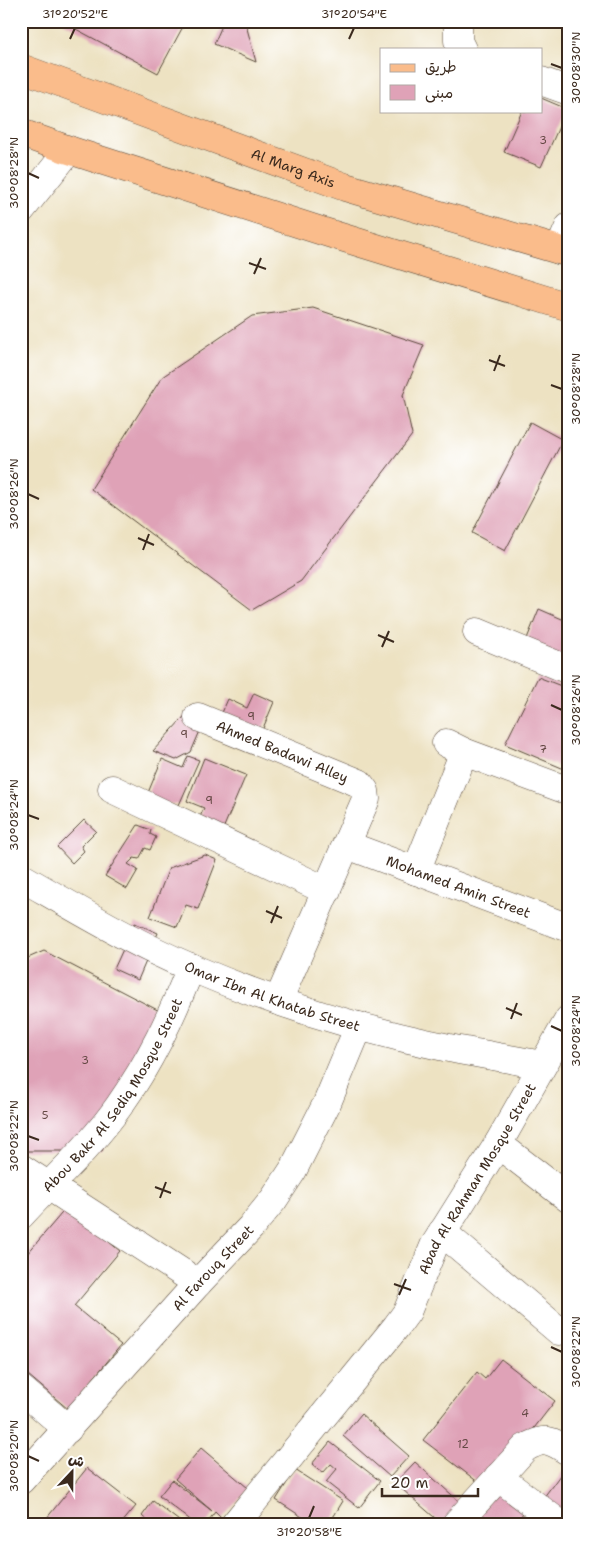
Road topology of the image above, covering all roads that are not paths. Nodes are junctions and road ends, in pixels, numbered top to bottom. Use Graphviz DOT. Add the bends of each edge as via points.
graph roads {
  1 [pos="458,21"];
  2 [pos="462,48"];
  3 [pos="21,68"];
  4 [pos="542,81"];
  5 [pos="569,91"];
  6 [pos="21,133"];
  7 [pos="69,150"];
  8 [pos="21,210"];
  9 [pos="565,244"];
  10 [pos="569,307"];
  11 [pos="478,632"];
  12 [pos="569,670"];
  13 [pos="198,717"];
  14 [pos="112,789"];
  15 [pos="569,791"];
  16 [pos="347,845"];
  17 [pos="416,871"];
  18 [pos="21,877"];
  19 [pos="327,890"];
  20 [pos="569,928"];
  21 [pos="191,968"];
  22 [pos="278,1001"];
  23 [pos="359,1026"];
  24 [pos="565,1034"];
  25 [pos="542,1065"];
  26 [pos="498,1144"];
  27 [pos="21,1168"];
  28 [pos="48,1186"];
  29 [pos="569,1199"];
  30 [pos="21,1215"];
  31 [pos="442,1232"];
  32 [pos="198,1283"];
  33 [pos="559,1332"];
  34 [pos="21,1389"];
  35 [pos="68,1429"];
  36 [pos="569,1452"];
  37 [pos="498,1477"];
  38 [pos="21,1480"];
  39 [pos="235,1524"];
  40 [pos="456,1524"];
  41 [pos="560,1524"];
  1 -- 2 [label="street" via="458,41"];
  3 -- 9 [label="main road, Al Marg Axis" via="345,186"];
  4 -- 5 [label="street"];
  6 -- 7 [label="main road"];
  7 -- 8 [label="street"];
  7 -- 10 [label="main road"];
  11 -- 12 [label="street"];
  13 -- 16 [label="street, Ahmed Badawi Alley" via="363,787 366,799"];
  14 -- 19 [label="street"];
  15 -- 17 [label="street" via="455,748"];
  16 -- 17 [label="street, Mohamed Amin Street"];
  16 -- 19 [label="street"];
  17 -- 20 [label="street, Mohamed Amin Street"];
  18 -- 21 [label="street, Omar Ibn Al Khatab Street" via="103,924"];
  19 -- 22 [label="street"];
  21 -- 22 [label="street, Omar Ibn Al Khatab Street"];
  21 -- 28 [label="street, Abou Bakr Al Sediq Mosque Street" via="172,1016 128,1092 85,1148"];
  22 -- 23 [label="street, Omar Ibn Al Khatab Street"];
  23 -- 25 [label="street, Omar Ibn Al Khatab Street" via="448,1048"];
  23 -- 32 [label="street, Al Farouq Street" via="327,1102 293,1170 274,1199"];
  24 -- 25 [label="street, Abad Al Rahman Mosque Street"];
  25 -- 26 [label="street, Abad Al Rahman Mosque Street"];
  26 -- 29 [label="street"];
  26 -- 31 [label="street, Abad Al Rahman Mosque Street"];
  27 -- 28 [label="street"];
  28 -- 30 [label="street, Abou Bakr Al Sediq Mosque Street"];
  28 -- 32 [label="street"];
  31 -- 33 [label="street"];
  31 -- 39 [label="street, Abad Al Rahman Mosque Street" via="407,1312"];
  32 -- 35 [label="street, Al Farouq Street"];
  34 -- 35 [label="street"];
  35 -- 38 [label="street, Al Farouq Street"];
  36 -- 37 [label="street" via="554,1442 540,1440 525,1448"];
  37 -- 40 [label="street"];
  37 -- 41 [label="street"];
}
